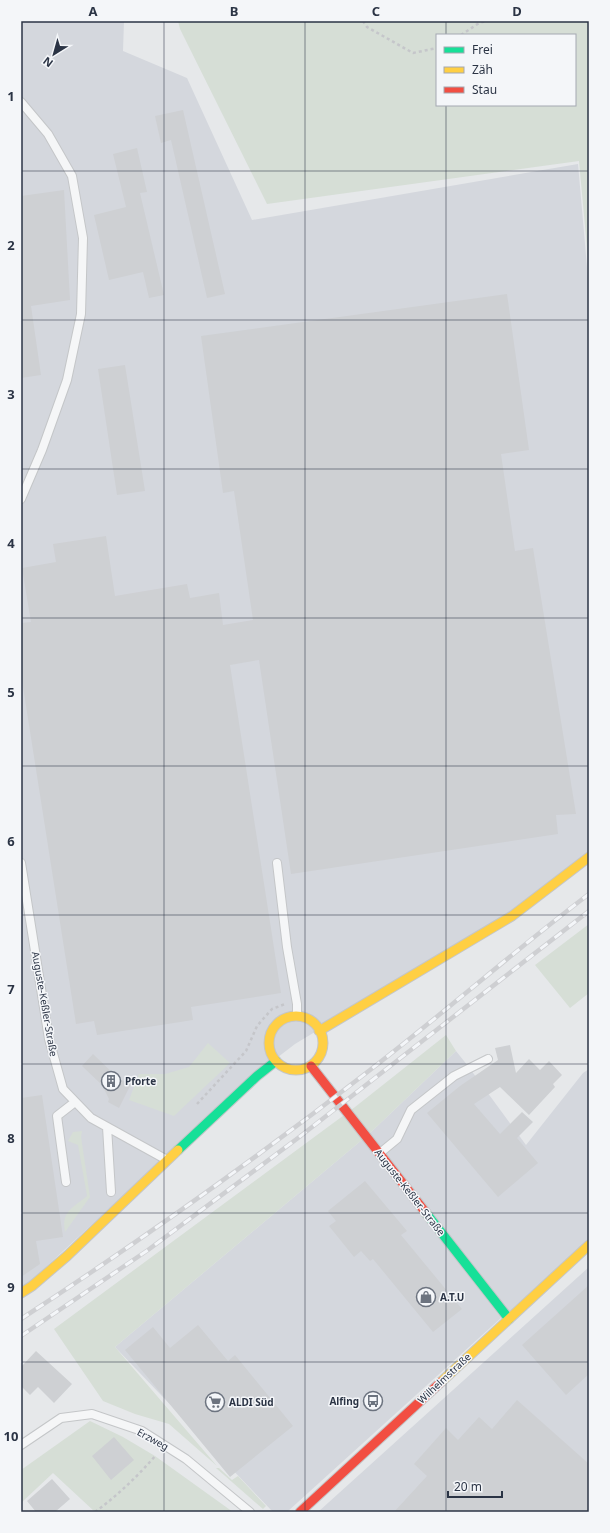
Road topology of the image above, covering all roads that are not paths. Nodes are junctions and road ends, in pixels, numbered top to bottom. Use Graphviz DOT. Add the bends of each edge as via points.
graph roads {
  1 [pos="21,102"];
  2 [pos="21,499"];
  3 [pos="589,857"];
  4 [pos="21,863"];
  5 [pos="277,863"];
  6 [pos="297,1016"];
  7 [pos="319,1031"];
  8 [pos="488,1059"];
  9 [pos="276,1061"];
  10 [pos="311,1066"];
  11 [pos="75,1102"];
  12 [pos="107,1127"];
  13 [pos="380,1153"];
  14 [pos="168,1160"];
  15 [pos="66,1182"];
  16 [pos="111,1192"];
  17 [pos="589,1245"];
  18 [pos="21,1293"];
  19 [pos="509,1319"];
  20 [pos="21,1445"];
  21 [pos="250,1512"];
  22 [pos="300,1512"];
  1 -- 2 [label="lane" via="48,134 72,176 83,238 81,314 68,380"];
  3 -- 7 [label="street" via="512,916"];
  4 -- 11 [label="lane, Auguste-Keßler-Straße" via="49,1039 63,1089"];
  5 -- 6 [label="lane"];
  6 -- 7 [label="street" via="312,1022"];
  6 -- 9 [label="street" via="281,1021 270,1034 270,1050"];
  7 -- 10 [label="street" via="323,1044 321,1053"];
  8 -- 13 [label="lane" via="454,1076 411,1110 397,1139"];
  9 -- 10 [label="street" via="294,1070"];
  9 -- 14 [label="street"];
  10 -- 13 [label="street, Auguste-Keßler-Straße"];
  11 -- 12 [label="lane, Auguste-Keßler-Straße" via="91,1118"];
  11 -- 15 [label="lane" via="57,1116"];
  12 -- 14 [label="lane, Auguste-Keßler-Straße"];
  12 -- 16 [label="lane"];
  13 -- 19 [label="street, Auguste-Keßler-Straße"];
  14 -- 18 [label="street" via="67,1256"];
  17 -- 19 [label="street, Wilhelmstraße"];
  19 -- 22 [label="street, Wilhelmstraße"];
  20 -- 21 [label="lane, Erzweg" via="61,1418 92,1414 142,1431 186,1459"];
}
